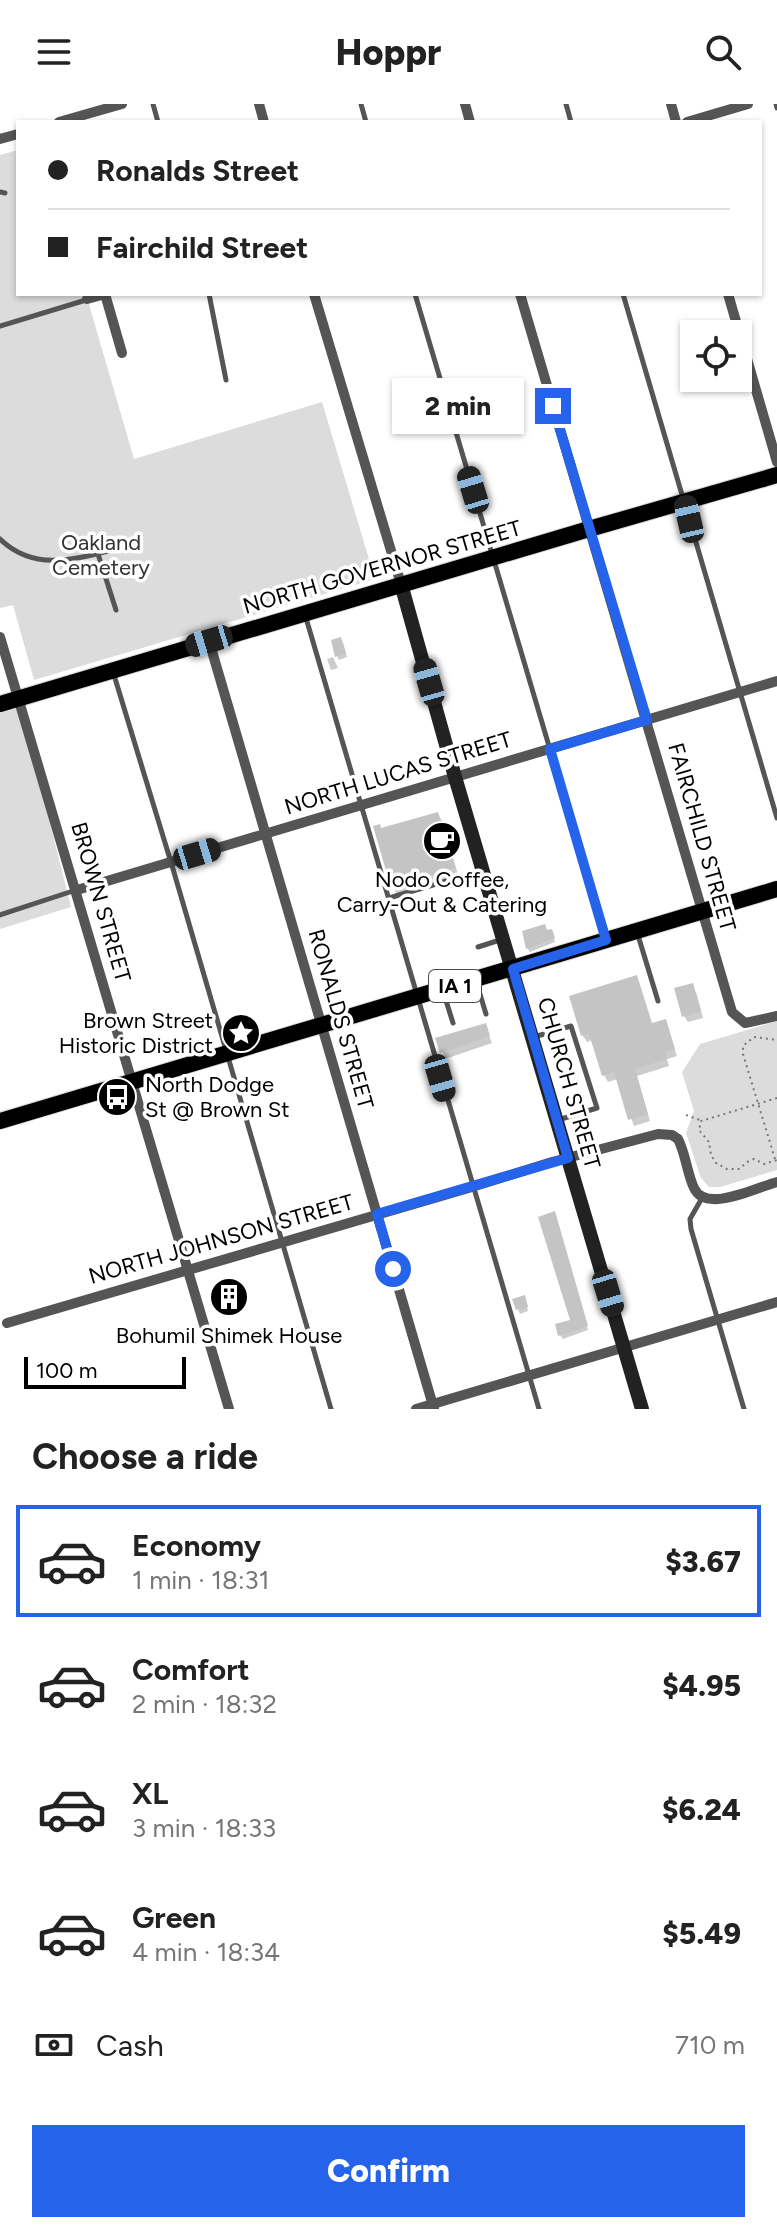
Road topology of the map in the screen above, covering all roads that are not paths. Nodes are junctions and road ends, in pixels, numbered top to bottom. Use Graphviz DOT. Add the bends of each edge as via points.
graph roads {
  1 [pos="122,104"];
  2 [pos="748,104"];
  3 [pos="66,120"];
  4 [pos="694,120"];
  5 [pos="98,296"];
  6 [pos="106,296"];
  7 [pos="209,296"];
  8 [pos="315,296"];
  9 [pos="416,296"];
  10 [pos="521,296"];
  11 [pos="624,296"];
  12 [pos="729,296"];
  13 [pos="87,299"];
  14 [pos="0,326"];
  15 [pos="122,353"];
  16 [pos="226,380"];
  17 [pos="777,462"];
  18 [pos="777,475"];
  19 [pos="685,502"];
  20 [pos="589,529"];
  21 [pos="0,539"];
  22 [pos="112,550"];
  23 [pos="98,554"];
  24 [pos="493,557"];
  25 [pos="401,584"];
  26 [pos="116,610"];
  27 [pos="305,613"];
  28 [pos="0,637"];
  29 [pos="209,641"];
  30 [pos="113,670"];
  31 [pos="777,681"];
  32 [pos="740,692"];
  33 [pos="19,699"];
  34 [pos="0,704"];
  35 [pos="647,720"];
  36 [pos="550,749"];
  37 [pos="455,777"];
  38 [pos="361,805"];
  39 [pos="777,818"];
  40 [pos="265,834"];
  41 [pos="171,862"];
  42 [pos="483,870"];
  43 [pos="777,889"];
  44 [pos="77,890"];
  45 [pos="389,898"];
  46 [pos="702,911"];
  47 [pos="0,915"];
  48 [pos="637,931"];
  49 [pos="504,939"];
  50 [pos="606,940"];
  51 [pos="478,947"];
  52 [pos="513,969"];
  53 [pos="475,980"];
  54 [pos="443,990"];
  55 [pos="417,998"];
  56 [pos="658,1001"];
  57 [pos="486,1014"];
  58 [pos="777,1016"];
  59 [pos="453,1023"];
  60 [pos="321,1025"];
  61 [pos="533,1038"];
  62 [pos="226,1053"];
  63 [pos="132,1080"];
  64 [pos="557,1120"];
  65 [pos="0,1121"];
  66 [pos="568,1158"];
  67 [pos="777,1182"];
  68 [pos="472,1187"];
  69 [pos="702,1198"];
  70 [pos="377,1214"];
  71 [pos="282,1243"];
  72 [pos="189,1271"];
  73 [pos="777,1302"];
  74 [pos="718,1320"];
  75 [pos="7,1323"];
  76 [pos="624,1347"];
  77 [pos="528,1376"];
  78 [pos="434,1407"];
  79 [pos="229,1409"];
  80 [pos="331,1409"];
  81 [pos="416,1409"];
  82 [pos="539,1409"];
  83 [pos="642,1409"];
  84 [pos="744,1409"];
  1 -- 3 [label="street"];
  2 -- 4 [label="street"];
  5 -- 13 [label="street"];
  6 -- 15 [label="street"];
  7 -- 16 [label="lane"];
  8 -- 25 [label="street"];
  9 -- 24 [label="lane"];
  10 -- 20 [label="street, FAIRCHILD STREET"];
  11 -- 19 [label="lane"];
  12 -- 17 [label="street"];
  13 -- 14 [label="lane"];
  18 -- 19 [label="main road, NORTH GOVERNOR STREET"];
  19 -- 20 [label="main road, NORTH GOVERNOR STREET"];
  19 -- 32 [label="lane"];
  20 -- 24 [label="main road, NORTH GOVERNOR STREET"];
  20 -- 35 [label="street, FAIRCHILD STREET"];
  21 -- 23 [label="lane" via="26,556 45,560"];
  22 -- 23 [label="lane"];
  23 -- 26 [label="lane"];
  24 -- 25 [label="main road, NORTH GOVERNOR STREET"];
  24 -- 36 [label="lane"];
  25 -- 27 [label="main road, NORTH GOVERNOR STREET"];
  25 -- 37 [label="street, CHURCH STREET"];
  27 -- 29 [label="main road, NORTH GOVERNOR STREET"];
  27 -- 38 [label="lane"];
  28 -- 33 [label="street, BROWN STREET"];
  29 -- 30 [label="main road, NORTH GOVERNOR STREET"];
  29 -- 40 [label="street, RONALDS STREET"];
  30 -- 33 [label="main road, NORTH GOVERNOR STREET"];
  30 -- 41 [label="lane"];
  31 -- 32 [label="street, NORTH LUCAS STREET"];
  32 -- 35 [label="street, NORTH LUCAS STREET"];
  32 -- 39 [label="lane"];
  33 -- 34 [label="main road, NORTH GOVERNOR STREET"];
  33 -- 44 [label="street, BROWN STREET"];
  35 -- 36 [label="street, NORTH LUCAS STREET"];
  35 -- 46 [label="street, FAIRCHILD STREET"];
  36 -- 37 [label="street, NORTH LUCAS STREET"];
  36 -- 50 [label="lane"];
  37 -- 38 [label="street, NORTH LUCAS STREET"];
  37 -- 42 [label="street, CHURCH STREET"];
  38 -- 40 [label="street, NORTH LUCAS STREET"];
  38 -- 45 [label="lane"];
  40 -- 41 [label="street, NORTH LUCAS STREET"];
  40 -- 60 [label="street, RONALDS STREET"];
  41 -- 44 [label="street, NORTH LUCAS STREET"];
  41 -- 62 [label="lane"];
  42 -- 45 [label="lane"];
  42 -- 49 [label="street, CHURCH STREET"];
  43 -- 46 [label="main road, IA 1"];
  44 -- 47 [label="lane"];
  44 -- 63 [label="street, BROWN STREET"];
  45 -- 55 [label="lane"];
  46 -- 48 [label="main road, IA 1"];
  46 -- 58 [label="street, FAIRCHILD STREET" via="732,1012 745,1023"];
  48 -- 50 [label="main road, IA 1"];
  48 -- 56 [label="lane"];
  49 -- 51 [label="lane"];
  49 -- 52 [label="street, CHURCH STREET"];
  50 -- 52 [label="main road, IA 1"];
  52 -- 53 [label="main road, IA 1"];
  52 -- 61 [label="street, CHURCH STREET"];
  53 -- 54 [label="main road, IA 1"];
  53 -- 57 [label="lane"];
  54 -- 55 [label="main road, IA 1"];
  54 -- 59 [label="lane"];
  55 -- 60 [label="main road, IA 1"];
  55 -- 68 [label="lane"];
  60 -- 62 [label="main road, IA 1"];
  60 -- 70 [label="street, RONALDS STREET"];
  61 -- 64 [label="street, CHURCH STREET"];
  61 -- 64 [label="lane" via="571,1026 597,1108"];
  62 -- 63 [label="main road, IA 1"];
  62 -- 71 [label="lane"];
  63 -- 65 [label="main road, IA 1"];
  63 -- 72 [label="street, BROWN STREET"];
  64 -- 66 [label="street, CHURCH STREET"];
  66 -- 68 [label="street, NORTH JOHNSON STREET"];
  66 -- 69 [label="street, NORTH JOHNSON STREET" via="672,1135"];
  66 -- 76 [label="street, CHURCH STREET"];
  67 -- 69 [label="street" via="717,1201"];
  68 -- 70 [label="street, NORTH JOHNSON STREET"];
  68 -- 77 [label="lane"];
  69 -- 74 [label="lane" via="690,1219 691,1229"];
  70 -- 71 [label="street, NORTH JOHNSON STREET"];
  70 -- 78 [label="street, RONALDS STREET"];
  71 -- 72 [label="street, NORTH JOHNSON STREET"];
  71 -- 80 [label="lane"];
  72 -- 75 [label="street, NORTH JOHNSON STREET"];
  72 -- 79 [label="street, BROWN STREET"];
  73 -- 74 [label="street"];
  74 -- 76 [label="street"];
  74 -- 84 [label="lane"];
  76 -- 77 [label="street"];
  76 -- 83 [label="street, CHURCH STREET"];
  77 -- 78 [label="street"];
  77 -- 82 [label="lane"];
  78 -- 81 [label="street"];
}
